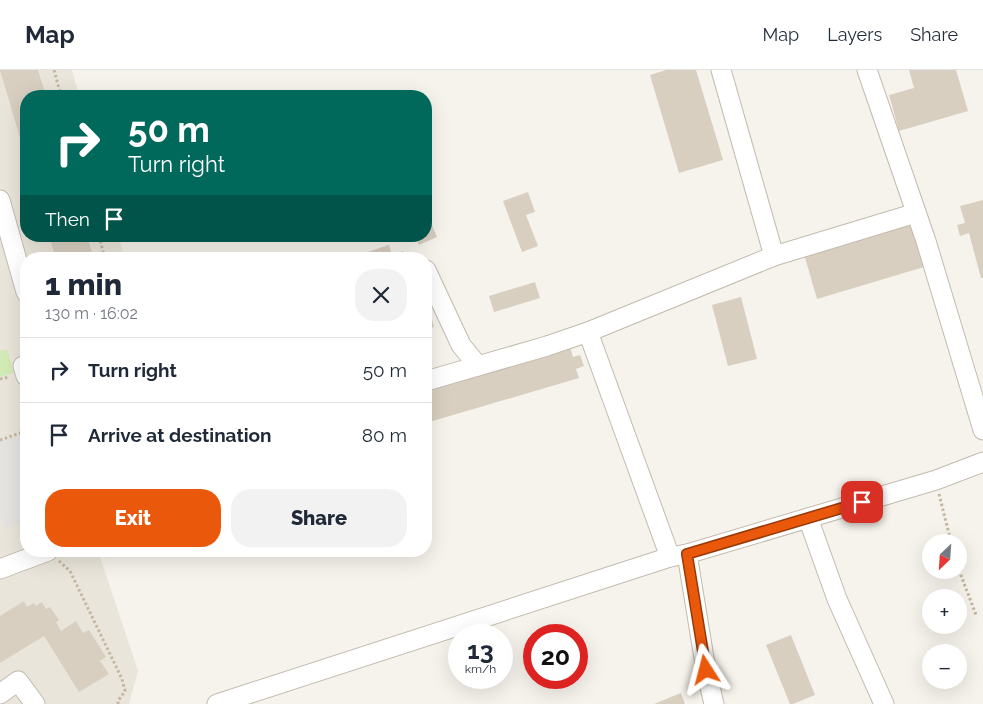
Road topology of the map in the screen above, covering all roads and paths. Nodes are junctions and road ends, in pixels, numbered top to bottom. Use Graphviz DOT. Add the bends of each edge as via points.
graph roads {
  1 [pos="54,70"];
  2 [pos="721,70"];
  3 [pos="867,70"];
  4 [pos="59,90"];
  5 [pos="0,200"];
  6 [pos="916,213"];
  7 [pos="774,256"];
  8 [pos="20,271"];
  9 [pos="432,282"];
  10 [pos="588,332"];
  11 [pos="478,366"];
  12 [pos="20,373"];
  13 [pos="0,379"];
  14 [pos="432,379"];
  15 [pos="983,430"];
  16 [pos="20,433"];
  17 [pos="0,440"];
  18 [pos="983,462"];
  19 [pos="936,480"];
  20 [pos="808,518"];
  21 [pos="949,534"];
  22 [pos="678,555"];
  23 [pos="32,557"];
  24 [pos="55,557"];
  25 [pos="0,569"];
  26 [pos="962,579"];
  27 [pos="976,615"];
  28 [pos="0,694"];
  29 [pos="35,704"];
  30 [pos="118,704"];
  31 [pos="217,704"];
  32 [pos="714,704"];
  33 [pos="884,704"];
  1 -- 4 [label="path"];
  2 -- 7 [label="lane"];
  3 -- 6 [label="lane"];
  5 -- 8 [label="lane"];
  6 -- 7 [label="lane"];
  6 -- 15 [label="lane"];
  7 -- 10 [label="lane"];
  9 -- 11 [label="lane" via="461,345"];
  10 -- 11 [label="lane"];
  10 -- 22 [label="lane"];
  11 -- 14 [label="lane"];
  12 -- 13 [label="path"];
  16 -- 17 [label="path"];
  18 -- 19 [label="lane"];
  19 -- 20 [label="lane"];
  19 -- 21 [label="path"];
  20 -- 22 [label="lane"];
  20 -- 33 [label="lane" via="837,599"];
  22 -- 31 [label="lane"];
  22 -- 32 [label="lane"];
  23 -- 25 [label="lane"];
  24 -- 30 [label="path" via="70,571 122,679 125,691"];
  26 -- 27 [label="path"];
  28 -- 29 [label="lane" via="18,681"];
}
